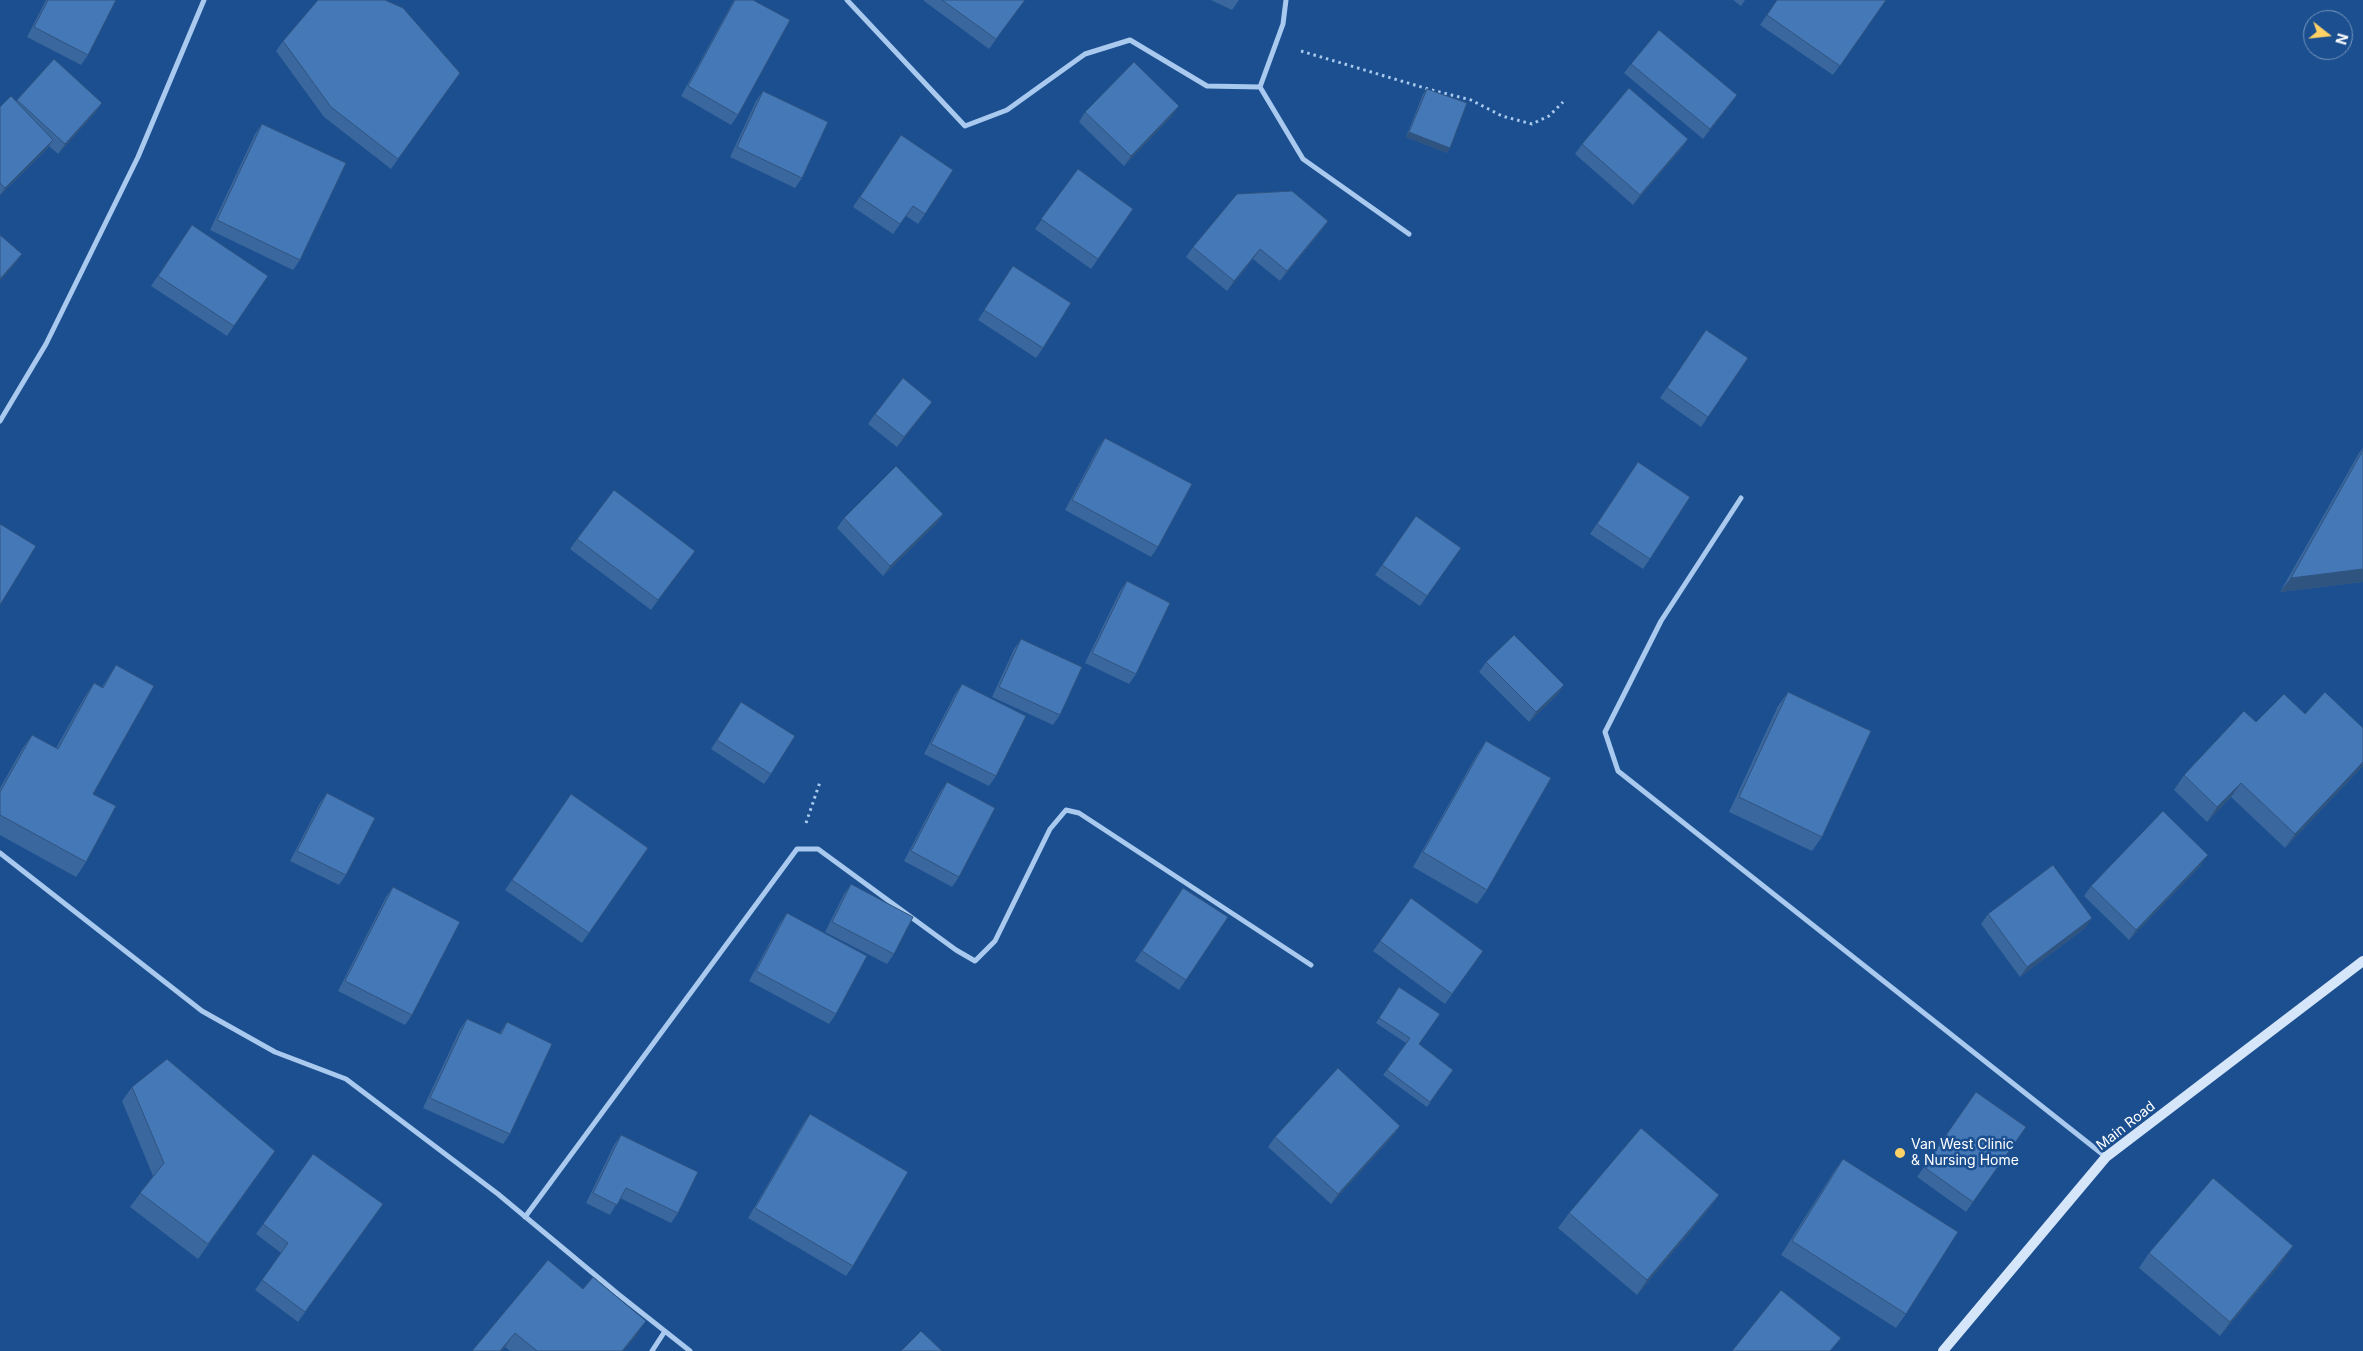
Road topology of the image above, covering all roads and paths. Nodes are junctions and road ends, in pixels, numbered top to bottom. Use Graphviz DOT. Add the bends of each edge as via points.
graph roads {
  1 [pos="204,0"];
  2 [pos="847,0"];
  3 [pos="1286,0"];
  4 [pos="1275,42"];
  5 [pos="1260,87"];
  6 [pos="1563,102"];
  7 [pos="1410,234"];
  8 [pos="0,421"];
  9 [pos="1741,498"];
  10 [pos="820,782"];
  11 [pos="797,850"];
  12 [pos="0,853"];
  13 [pos="2363,961"];
  14 [pos="1311,965"];
  15 [pos="2106,1157"];
  16 [pos="525,1217"];
  17 [pos="665,1331"];
  18 [pos="652,1351"];
  19 [pos="690,1351"];
  20 [pos="1943,1351"];
  1 -- 8 [label="street" via="138,157 46,344"];
  2 -- 5 [label="street" via="965,126 1007,110 1086,54 1130,40 1208,86"];
  3 -- 4 [label="street" via="1283,24"];
  4 -- 5 [label="street"];
  4 -- 6 [label="path" via="1428,90 1471,100 1502,116 1532,124 1549,116"];
  5 -- 7 [label="street" via="1303,159"];
  9 -- 15 [label="street" via="1661,621 1606,732 1618,771"];
  10 -- 11 [label="path"];
  11 -- 14 [label="street" via="818,849 975,962 995,941 1050,829 1066,810 1079,814"];
  11 -- 16 [label="street"];
  12 -- 16 [label="street" via="202,1011 275,1052 346,1079"];
  13 -- 15 [label="main road, Main Road"];
  15 -- 20 [label="main road, Main Road"];
  16 -- 17 [label="street"];
  17 -- 18 [label="street"];
  17 -- 19 [label="street"];
}
